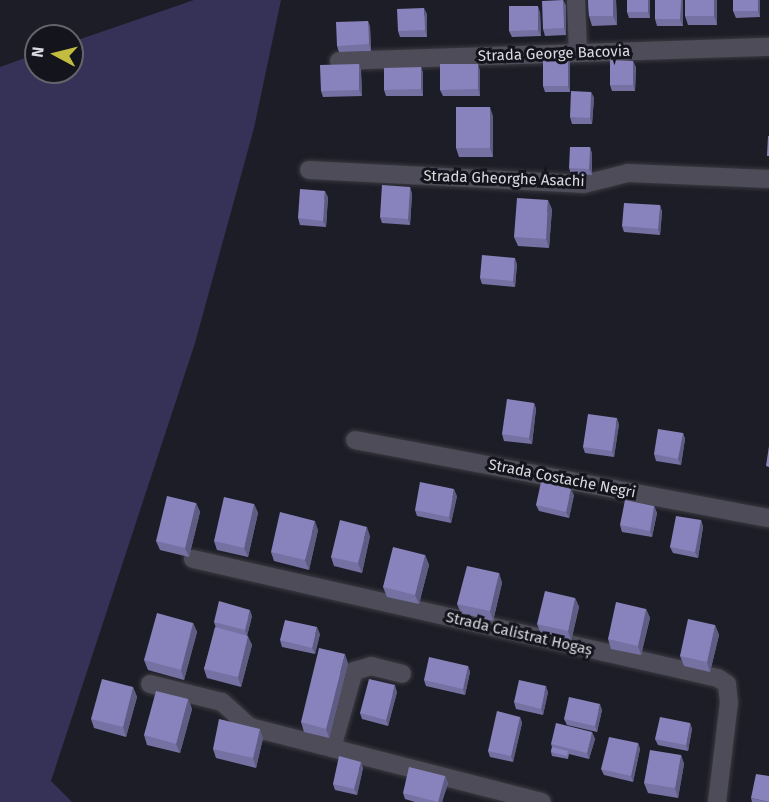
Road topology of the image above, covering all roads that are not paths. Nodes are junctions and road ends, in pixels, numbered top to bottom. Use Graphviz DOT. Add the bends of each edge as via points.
graph roads {
  1 [pos="576,0"];
  2 [pos="769,46"];
  3 [pos="578,53"];
  4 [pos="339,61"];
  5 [pos="309,170"];
  6 [pos="769,179"];
  7 [pos="355,440"];
  8 [pos="769,518"];
  9 [pos="193,559"];
  10 [pos="402,674"];
  11 [pos="150,684"];
  12 [pos="332,748"];
  13 [pos="542,802"];
  14 [pos="717,802"];
  1 -- 3 [label="street"];
  2 -- 3 [label="street, Strada George Bacovia"];
  3 -- 4 [label="street, Strada George Bacovia"];
  5 -- 6 [label="street, Strada Gheorghe Asachi" via="584,184 628,173"];
  7 -- 8 [label="street, Strada Costache Negri"];
  9 -- 14 [label="street, Strada Calistrat Hogaș" via="718,678 728,684 729,702"];
  10 -- 12 [label="street" via="371,666 354,671"];
  11 -- 12 [label="street" via="222,702 250,728"];
  12 -- 13 [label="street"];
}
